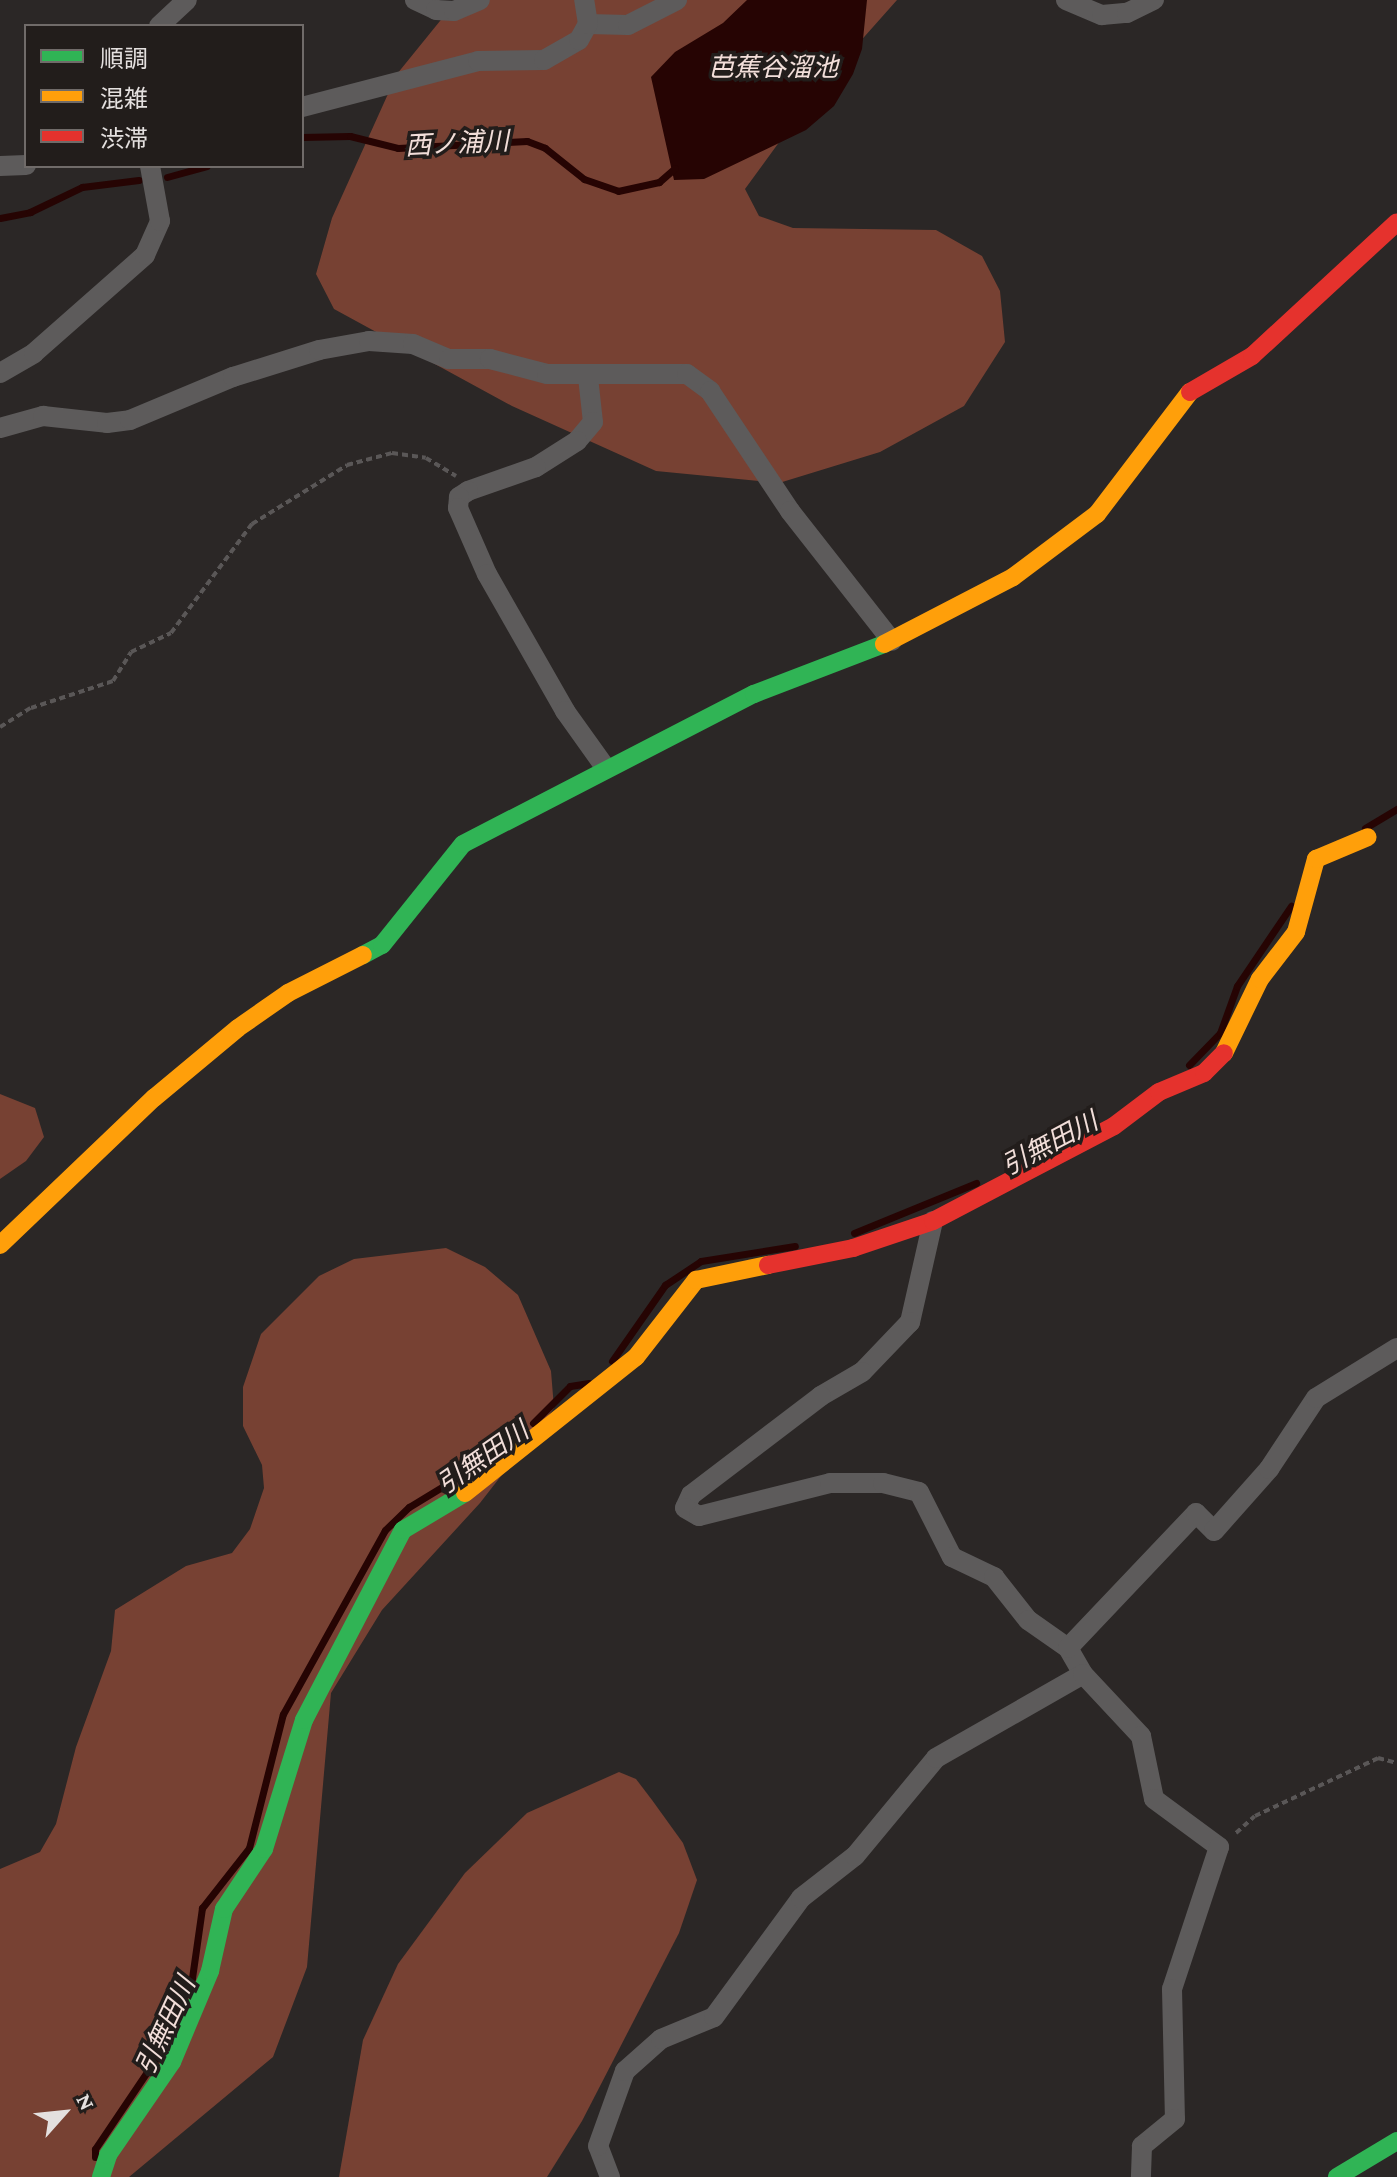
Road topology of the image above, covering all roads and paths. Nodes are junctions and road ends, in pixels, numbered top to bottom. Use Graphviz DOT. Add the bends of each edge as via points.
graph roads {
  1 [pos="187,0"];
  2 [pos="415,0"];
  3 [pos="480,0"];
  4 [pos="584,0"];
  5 [pos="677,0"];
  6 [pos="1066,0"];
  7 [pos="1154,0"];
  8 [pos="161,24"];
  9 [pos="588,24"];
  10 [pos="304,106"];
  11 [pos="24,165"];
  12 [pos="0,166"];
  13 [pos="150,168"];
  14 [pos="1397,222"];
  15 [pos="0,373"];
  16 [pos="588,377"];
  17 [pos="0,428"];
  18 [pos="468,491"];
  19 [pos="892,641"];
  20 [pos="0,727"];
  21 [pos="605,767"];
  22 [pos="1368,837"];
  23 [pos="933,1221"];
  24 [pos="0,1245"];
  25 [pos="1397,1348"];
  26 [pos="1068,1648"];
  27 [pos="1083,1674"];
  28 [pos="1397,1763"];
  29 [pos="1219,1847"];
  30 [pos="1397,2141"];
  31 [pos="101,2177"];
  32 [pos="610,2177"];
  33 [pos="1141,2177"];
  34 [pos="1337,2177"];
  1 -- 8 [label="street"];
  2 -- 3 [label="street" via="454,11"];
  4 -- 9 [label="street"];
  5 -- 9 [label="street" via="628,25"];
  6 -- 7 [label="street" via="1102,15 1127,13"];
  9 -- 10 [label="street" via="579,40 544,60 478,61"];
  11 -- 12 [label="street"];
  13 -- 15 [label="street" via="160,221 145,255 34,353"];
  14 -- 19 [label="street" via="1252,356 1191,390 1097,514 1013,577"];
  16 -- 17 [label="street" via="547,374 490,359 449,359 413,344 369,341 319,350 233,377 130,420 107,423 43,416"];
  16 -- 18 [label="street" via="593,422 577,441 536,467"];
  16 -- 19 [label="street" via="668,370 699,381 790,511"];
  18 -- 20 [label="path" via="462,480 426,458 392,453 347,465 252,524 171,633 131,652 113,681 31,708"];
  18 -- 21 [label="street" via="459,497 458,508 487,574 565,711"];
  19 -- 21 [label="street" via="754,694"];
  21 -- 24 [label="street" via="463,844 382,945 288,993 238,1028 154,1098"];
  22 -- 23 [label="street" via="1316,859 1296,932 1260,979 1223,1055 1204,1073 1159,1092 1114,1126"];
  23 -- 26 [label="street" via="910,1322 862,1372 821,1396 691,1495 685,1508 699,1516 830,1483 883,1483 919,1492 952,1557 994,1577 1028,1620"];
  23 -- 31 [label="street" via="853,1248 696,1280 636,1357 476,1486 403,1530 304,1720 264,1849 224,1909 210,1971 172,2062 108,2155"];
  25 -- 26 [label="street" via="1316,1398 1269,1469 1214,1531 1196,1513"];
  26 -- 27 [label="street"];
  27 -- 29 [label="street" via="1141,1736 1154,1799"];
  27 -- 32 [label="street" via="936,1758 855,1856 801,1898 714,2017 661,2039 625,2071 598,2146"];
  28 -- 29 [label="path" via="1378,1758 1255,1816"];
  29 -- 33 [label="street" via="1172,1989 1175,2119 1142,2146"];
  30 -- 34 [label="street"];
}
